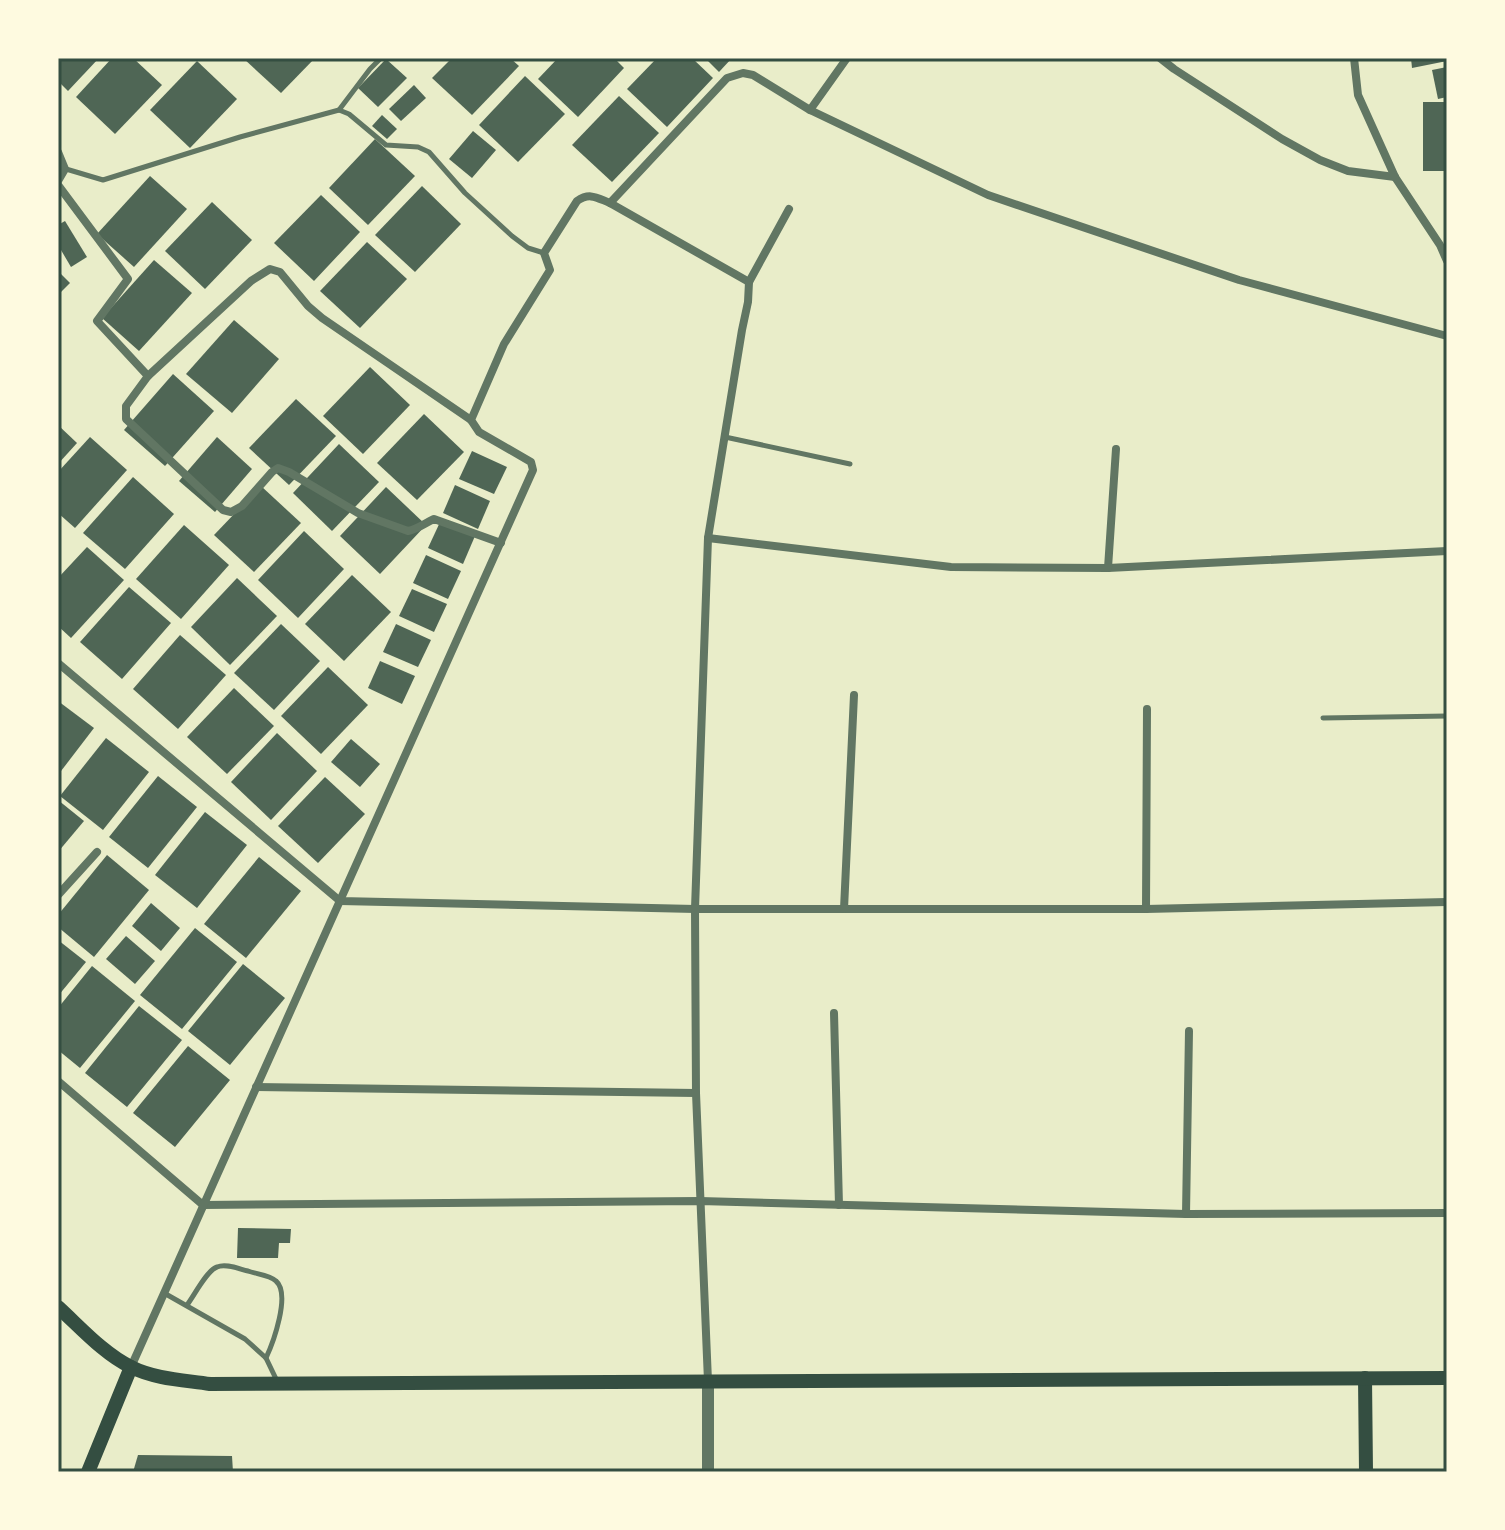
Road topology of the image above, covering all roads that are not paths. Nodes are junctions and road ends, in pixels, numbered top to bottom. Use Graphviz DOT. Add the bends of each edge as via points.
graph roads {
  1 [pos="381,58"];
  2 [pos="847,58"];
  3 [pos="1160,58"];
  4 [pos="1354,58"];
  5 [pos="339,110"];
  6 [pos="810,110"];
  7 [pos="58,152"];
  8 [pos="65,169"];
  9 [pos="1395,177"];
  10 [pos="58,183"];
  11 [pos="610,203"];
  12 [pos="789,209"];
  13 [pos="544,253"];
  14 [pos="1447,261"];
  15 [pos="749,282"];
  16 [pos="1447,336"];
  17 [pos="148,376"];
  18 [pos="471,420"];
  19 [pos="725,437"];
  20 [pos="1116,449"];
  21 [pos="850,464"];
  22 [pos="708,538"];
  23 [pos="501,543"];
  24 [pos="1447,551"];
  25 [pos="1108,568"];
  26 [pos="58,663"];
  27 [pos="854,695"];
  28 [pos="1147,709"];
  29 [pos="1447,716"];
  30 [pos="1323,718"];
  31 [pos="97,852"];
  32 [pos="58,895"];
  33 [pos="340,901"];
  34 [pos="1447,902"];
  35 [pos="695,909"];
  36 [pos="844,909"];
  37 [pos="1146,909"];
  38 [pos="834,1013"];
  39 [pos="1189,1031"];
  40 [pos="58,1081"];
  41 [pos="256,1087"];
  42 [pos="696,1093"];
  43 [pos="700,1201"];
  44 [pos="203,1205"];
  45 [pos="839,1205"];
  46 [pos="1447,1213"];
  47 [pos="1186,1214"];
  48 [pos="164,1293"];
  49 [pos="187,1305"];
  50 [pos="58,1307"];
  51 [pos="266,1358"];
  52 [pos="131,1367"];
  53 [pos="1365,1378"];
  54 [pos="1447,1378"];
  55 [pos="708,1381"];
  56 [pos="278,1384"];
  57 [pos="88,1472"];
  58 [pos="708,1472"];
  59 [pos="1366,1472"];
  1 -- 5 [label="lane"];
  2 -- 6 [label="street"];
  3 -- 9 [label="street" via="1320,160 1348,171"];
  4 -- 9 [label="street" via="1358,95"];
  5 -- 8 [label="lane" via="103,180"];
  5 -- 13 [label="lane" via="386,145 429,152 512,236"];
  6 -- 11 [label="street" via="753,75 727,78"];
  6 -- 16 [label="street" via="988,195 1239,280"];
  7 -- 8 [label="street"];
  8 -- 10 [label="street"];
  9 -- 14 [label="street"];
  10 -- 17 [label="street" via="128,279 97,321"];
  11 -- 13 [label="street" via="589,195 577,201"];
  11 -- 15 [label="street"];
  12 -- 15 [label="street"];
  13 -- 18 [label="street" via="550,270 504,344"];
  15 -- 19 [label="street"];
  17 -- 18 [label="street" via="270,269 280,272 322,318"];
  17 -- 23 [label="street" via="126,406 126,419 223,510 242,506 278,468 358,513 408,531 434,519"];
  18 -- 23 [label="street" via="479,432 533,465"];
  19 -- 21 [label="lane"];
  19 -- 22 [label="street"];
  20 -- 25 [label="street"];
  22 -- 25 [label="street" via="951,567"];
  22 -- 35 [label="street"];
  23 -- 33 [label="street"];
  24 -- 25 [label="street"];
  26 -- 33 [label="street"];
  27 -- 36 [label="street"];
  28 -- 37 [label="street"];
  29 -- 30 [label="lane"];
  31 -- 32 [label="street"];
  33 -- 35 [label="street"];
  33 -- 41 [label="street"];
  34 -- 37 [label="street"];
  35 -- 36 [label="street"];
  35 -- 42 [label="street"];
  36 -- 37 [label="street"];
  38 -- 45 [label="street"];
  39 -- 47 [label="street"];
  40 -- 44 [label="street"];
  41 -- 42 [label="street"];
  41 -- 44 [label="street"];
  42 -- 43 [label="street"];
  43 -- 44 [label="street"];
  43 -- 45 [label="street"];
  43 -- 55 [label="street"];
  44 -- 48 [label="street"];
  45 -- 47 [label="street"];
  46 -- 47 [label="street"];
  48 -- 49 [label="lane"];
  48 -- 52 [label="street"];
  49 -- 51 [label="lane" via="245,1339"];
  49 -- 51 [label="lane" via="217,1267 274,1279 281,1293 279,1322"];
  50 -- 52 [label="main road"];
  51 -- 56 [label="lane"];
  52 -- 56 [label="main road" via="210,1384"];
  52 -- 57 [label="main road"];
  53 -- 54 [label="main road"];
  53 -- 55 [label="main road"];
  53 -- 59 [label="main road"];
  55 -- 56 [label="main road"];
  55 -- 58 [label="street"];
}
